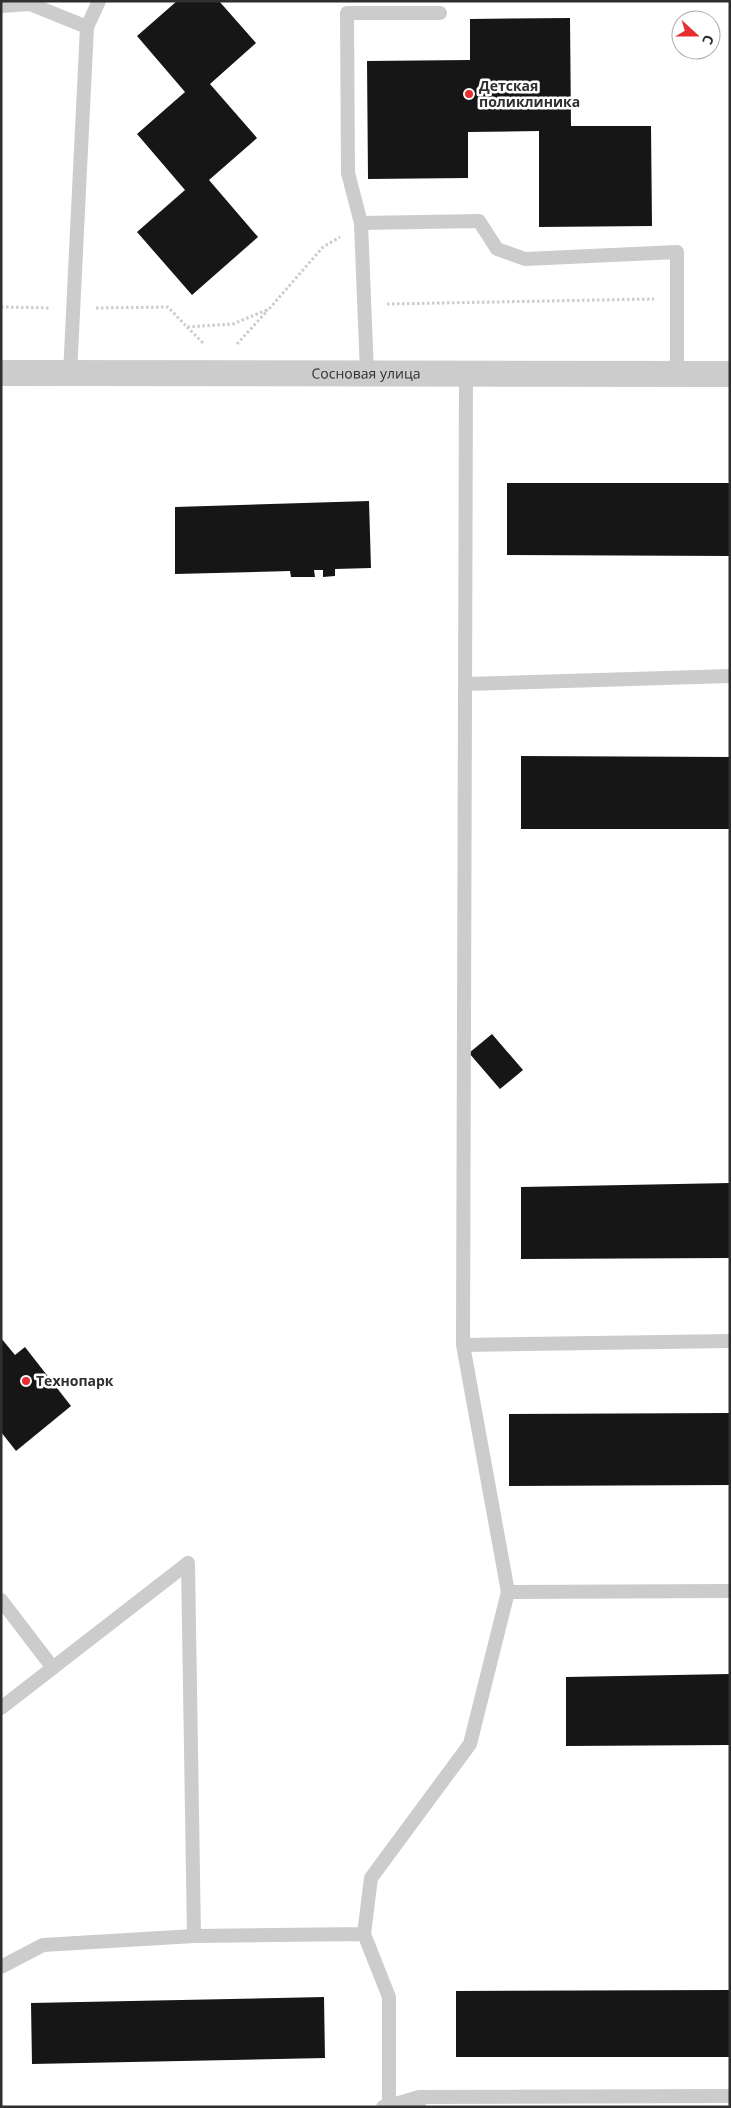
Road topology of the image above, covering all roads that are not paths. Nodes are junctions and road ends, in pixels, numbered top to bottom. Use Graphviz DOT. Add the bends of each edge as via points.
graph roads {
  1 [pos="99,1"];
  2 [pos="1,6"];
  3 [pos="440,13"];
  4 [pos="87,27"];
  5 [pos="361,223"];
  6 [pos="1,373"];
  7 [pos="367,373"];
  8 [pos="70,374"];
  9 [pos="466,374"];
  10 [pos="677,374"];
  11 [pos="730,374"];
  12 [pos="730,676"];
  13 [pos="465,684"];
  14 [pos="730,1341"];
  15 [pos="463,1345"];
  16 [pos="730,1591"];
  17 [pos="508,1592"];
  18 [pos="1,1600"];
  19 [pos="53,1668"];
  20 [pos="1,1708"];
  21 [pos="364,1934"];
  22 [pos="194,1936"];
  23 [pos="1,1967"];
  24 [pos="730,2096"];
  25 [pos="419,2102"];
  26 [pos="389,2106"];
  27 [pos="383,2107"];
  1 -- 4 [label="lane"];
  2 -- 4 [label="lane" via="30,4"];
  3 -- 5 [label="lane" via="347,13 348,173"];
  4 -- 8 [label="lane"];
  5 -- 7 [label="lane"];
  5 -- 10 [label="lane" via="479,221 497,249 525,259 677,252"];
  6 -- 8 [label="street, Сосновая улица"];
  7 -- 8 [label="street, Сосновая улица"];
  7 -- 9 [label="street, Сосновая улица"];
  9 -- 10 [label="street, Сосновая улица"];
  9 -- 13 [label="lane"];
  10 -- 11 [label="street, Сосновая улица"];
  12 -- 13 [label="lane"];
  13 -- 15 [label="lane"];
  14 -- 15 [label="lane"];
  15 -- 17 [label="lane"];
  16 -- 17 [label="lane"];
  17 -- 21 [label="lane" via="470,1744 371,1878"];
  18 -- 19 [label="lane"];
  19 -- 20 [label="lane"];
  19 -- 22 [label="lane" via="188,1563"];
  21 -- 22 [label="lane"];
  21 -- 26 [label="lane" via="389,1997"];
  22 -- 23 [label="lane" via="44,1944"];
  24 -- 25 [label="lane"];
  25 -- 26 [label="lane"];
  26 -- 27 [label="lane"];
}
